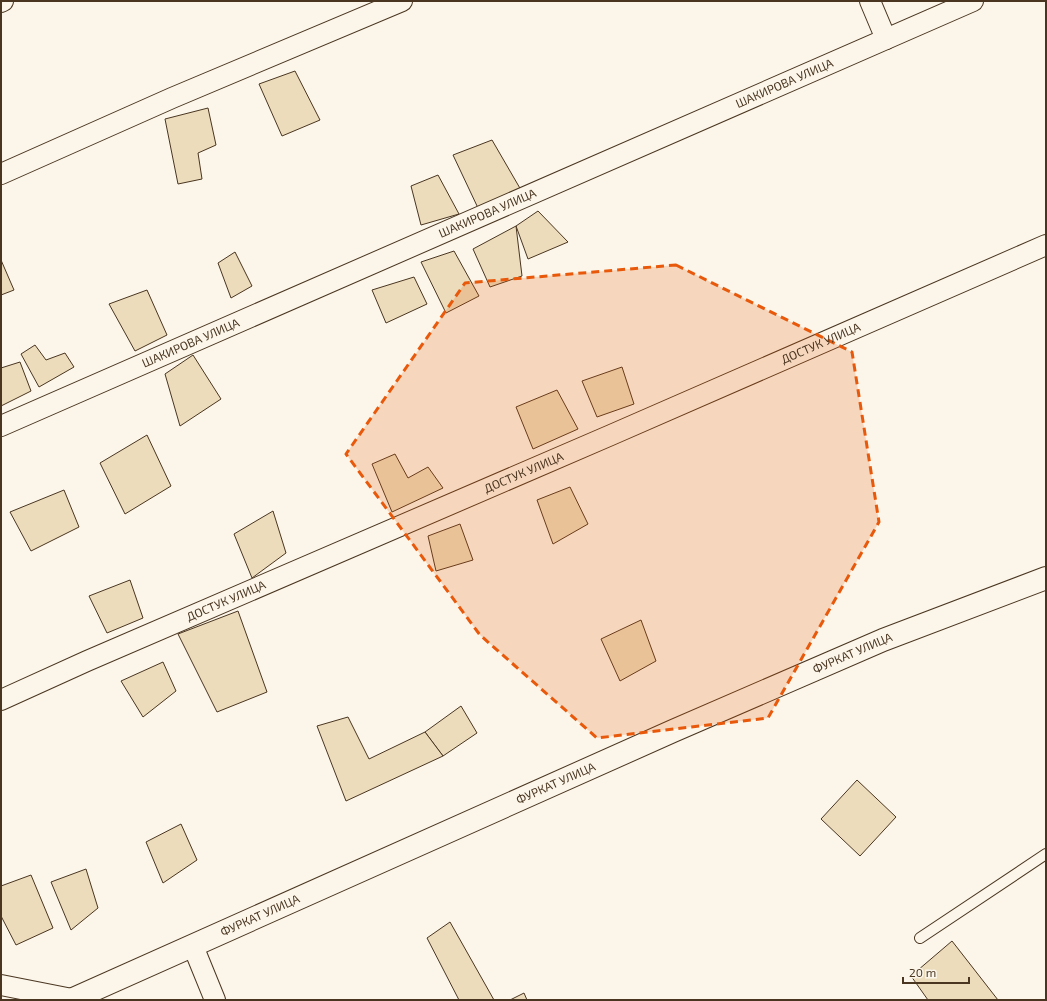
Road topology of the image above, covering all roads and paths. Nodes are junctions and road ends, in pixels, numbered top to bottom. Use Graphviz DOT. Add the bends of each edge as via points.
graph roads {
  1 [pos="402,1"];
  2 [pos="870,1"];
  3 [pos="973,1"];
  4 [pos="886,39"];
  5 [pos="1,174"];
  6 [pos="1046,245"];
  7 [pos="1,426"];
  8 [pos="1046,578"];
  9 [pos="1,700"];
  10 [pos="1046,854"];
  11 [pos="920,938"];
  12 [pos="192,946"];
  13 [pos="1,985"];
  14 [pos="95,995"];
  15 [pos="71,1000"];
  16 [pos="215,1000"];
  1 -- 5 [label="street" via="172,98"];
  2 -- 4 [label="street"];
  3 -- 4 [label="street, ШАКИРОВА УЛИЦА"];
  4 -- 7 [label="street, ШАКИРОВА УЛИЦА"];
  6 -- 9 [label="street, ДОСТУК УЛИЦА"];
  8 -- 12 [label="highway, ФУРКАТ УЛИЦА" via="876,643"];
  10 -- 11 [label="lane"];
  12 -- 14 [label="highway, ФУРКАТ УЛИЦА"];
  12 -- 16 [label="street"];
  13 -- 15 [label="street"];
  14 -- 15 [label="highway, ФУРКАТ УЛИЦА"];
}
